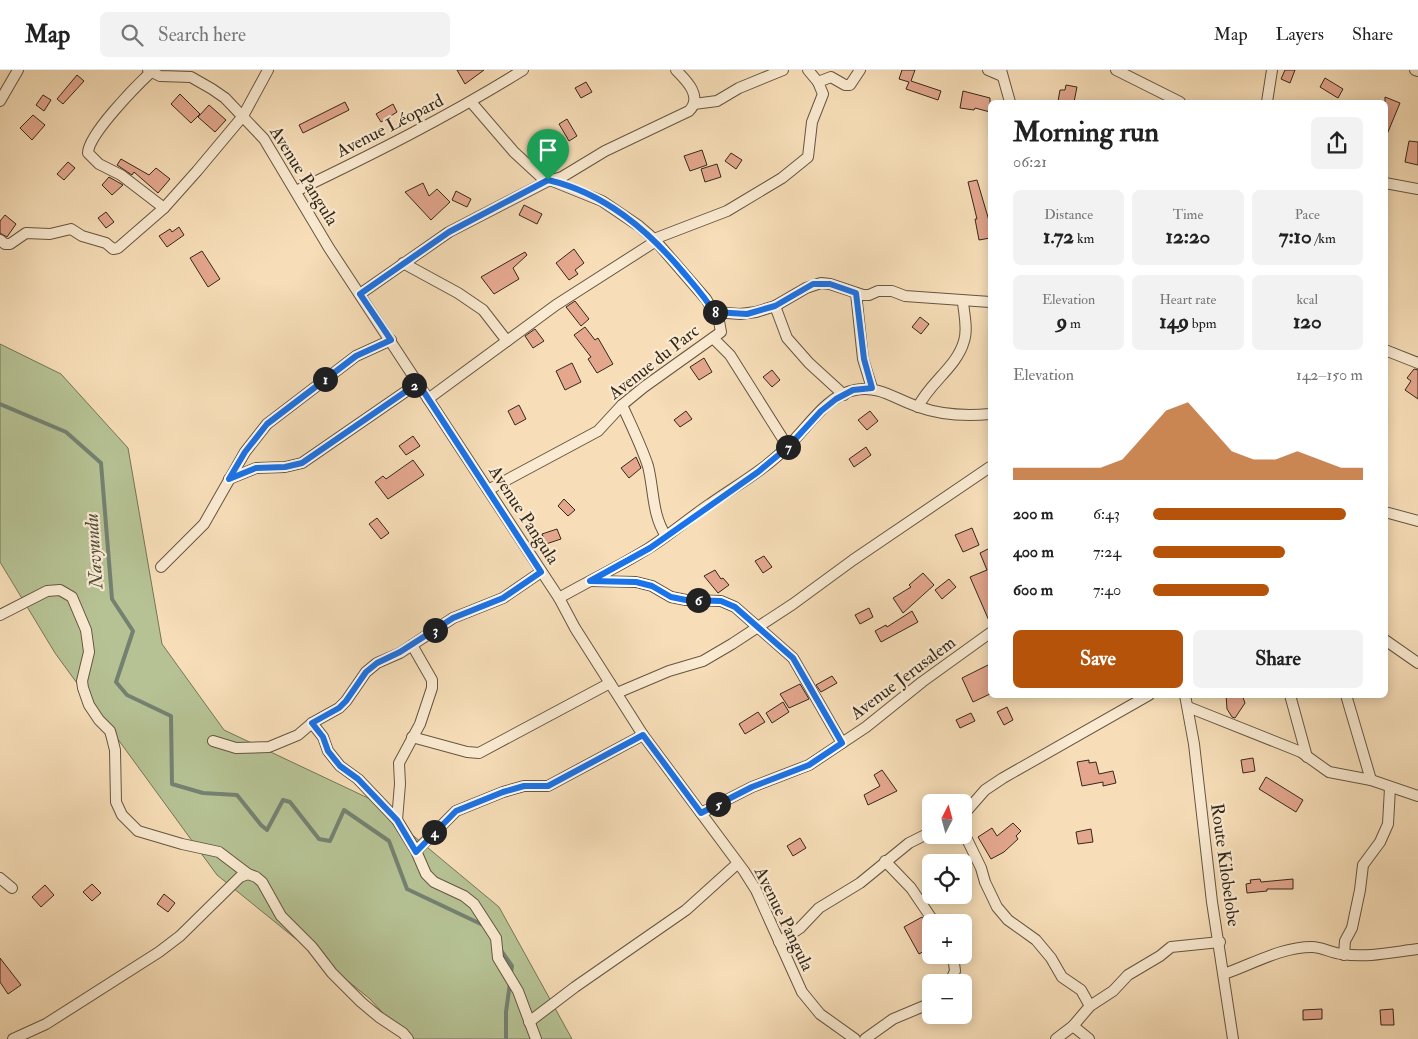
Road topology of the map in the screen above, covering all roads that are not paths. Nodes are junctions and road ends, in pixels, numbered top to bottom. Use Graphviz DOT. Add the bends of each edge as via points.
graph roads {
  1 [pos="18,70"];
  2 [pos="268,70"];
  3 [pos="523,70"];
  4 [pos="676,70"];
  5 [pos="783,70"];
  6 [pos="808,70"];
  7 [pos="860,70"];
  8 [pos="988,70"];
  9 [pos="1116,70"];
  10 [pos="1272,70"];
  11 [pos="149,71"];
  12 [pos="1002,73"];
  13 [pos="818,82"];
  14 [pos="1009,100"];
  15 [pos="1176,100"];
  16 [pos="1267,100"];
  17 [pos="0,101"];
  18 [pos="471,102"];
  19 [pos="694,104"];
  20 [pos="243,116"];
  21 [pos="548,180"];
  22 [pos="1388,184"];
  23 [pos="1418,189"];
  24 [pos="296,191"];
  25 [pos="164,208"];
  26 [pos="0,240"];
  27 [pos="655,240"];
  28 [pos="403,263"];
  29 [pos="856,293"];
  30 [pos="360,294"];
  31 [pos="963,302"];
  32 [pos="988,302"];
  33 [pos="775,306"];
  34 [pos="714,312"];
  35 [pos="713,338"];
  36 [pos="391,340"];
  37 [pos="506,342"];
  38 [pos="1388,351"];
  39 [pos="1418,363"];
  40 [pos="418,383"];
  41 [pos="872,388"];
  42 [pos="844,394"];
  43 [pos="428,399"];
  44 [pos="622,405"];
  45 [pos="918,407"];
  46 [pos="988,414"];
  47 [pos="788,447"];
  48 [pos="988,468"];
  49 [pos="229,479"];
  50 [pos="488,490"];
  51 [pos="1388,513"];
  52 [pos="1418,521"];
  53 [pos="666,536"];
  54 [pos="161,567"];
  55 [pos="541,572"];
  56 [pos="590,581"];
  57 [pos="559,598"];
  58 [pos="0,615"];
  59 [pos="756,627"];
  60 [pos="988,634"];
  61 [pos="1388,642"];
  62 [pos="412,645"];
  63 [pos="1418,663"];
  64 [pos="610,683"];
  65 [pos="616,693"];
  66 [pos="1144,698"];
  67 [pos="1186,698"];
  68 [pos="1291,698"];
  69 [pos="1347,698"];
  70 [pos="1188,707"];
  71 [pos="312,723"];
  72 [pos="643,735"];
  73 [pos="412,737"];
  74 [pos="214,742"];
  75 [pos="842,743"];
  76 [pos="1307,757"];
  77 [pos="1371,780"];
  78 [pos="1390,788"];
  79 [pos="1418,796"];
  80 [pos="972,804"];
  81 [pos="701,813"];
  82 [pos="397,820"];
  83 [pos="922,837"];
  84 [pos="970,844"];
  85 [pos="416,852"];
  86 [pos="885,861"];
  87 [pos="737,864"];
  88 [pos="248,874"];
  89 [pos="0,878"];
  90 [pos="12,888"];
  91 [pos="929,914"];
  92 [pos="779,942"];
  93 [pos="1220,942"];
  94 [pos="1418,949"];
  95 [pos="1344,955"];
  96 [pos="1224,974"];
  97 [pos="1090,1006"];
  98 [pos="922,1007"];
  99 [pos="529,1022"];
  100 [pos="1073,1026"];
  101 [pos="13,1039"];
  102 [pos="408,1039"];
  103 [pos="536,1039"];
  104 [pos="855,1039"];
  105 [pos="865,1039"];
  106 [pos="1056,1039"];
  107 [pos="1089,1039"];
  108 [pos="1233,1039"];
  1 -- 17 [label="street"];
  2 -- 20 [label="street"];
  3 -- 18 [label="street, Avenue Léopard"];
  4 -- 19 [label="street" via="694,94"];
  5 -- 19 [label="street" via="717,101"];
  6 -- 13 [label="street"];
  7 -- 13 [label="street" via="848,86 831,77"];
  8 -- 12 [label="street"];
  9 -- 15 [label="street"];
  10 -- 16 [label="street"];
  11 -- 20 [label="street, Avenue Pangula" via="160,76 191,77 224,98"];
  11 -- 25 [label="street" via="103,125 90,143 88,153"];
  12 -- 14 [label="street"];
  13 -- 27 [label="street" via="823,94 812,122 808,157 782,178 727,211"];
  18 -- 21 [label="street, Avenue du Parc" via="524,162"];
  18 -- 24 [label="street, Avenue Léopard"];
  19 -- 21 [label="street" via="678,117 606,151 562,177"];
  20 -- 24 [label="street, Avenue Pangula" via="269,147"];
  20 -- 25 [label="street"];
  21 -- 27 [label="street, Avenue du Parc" via="602,201"];
  21 -- 28 [label="street" via="449,232"];
  22 -- 23 [label="street"];
  24 -- 30 [label="street, Avenue Pangula"];
  25 -- 26 [label="street" via="115,249 71,229 50,234 26,233 10,244"];
  27 -- 34 [label="street, Avenue du Parc"];
  27 -- 37 [label="street"];
  28 -- 30 [label="street"];
  28 -- 37 [label="street" via="483,310"];
  29 -- 31 [label="street" via="869,295 892,291 905,296"];
  29 -- 33 [label="street" via="830,284 813,284"];
  29 -- 41 [label="street" via="864,359"];
  30 -- 36 [label="street, Avenue Pangula"];
  31 -- 32 [label="street"];
  31 -- 45 [label="street" via="964,341"];
  33 -- 34 [label="street" via="747,314"];
  33 -- 42 [label="street" via="787,338"];
  34 -- 35 [label="street, Avenue du Parc" via="721,332"];
  35 -- 44 [label="street, Avenue du Parc"];
  35 -- 47 [label="street" via="730,355"];
  36 -- 40 [label="street, Avenue Pangula"];
  36 -- 49 [label="street" via="356,356 267,424"];
  37 -- 43 [label="street"];
  38 -- 39 [label="street"];
  40 -- 43 [label="street, Avenue Pangula"];
  40 -- 49 [label="street" via="302,463 256,468"];
  41 -- 42 [label="street"];
  41 -- 45 [label="street"];
  42 -- 47 [label="street" via="821,411"];
  43 -- 50 [label="street, Avenue Pangula"];
  44 -- 50 [label="street, Avenue du Parc" via="598,431"];
  44 -- 53 [label="street" via="647,464 656,516"];
  45 -- 46 [label="street" via="954,414"];
  47 -- 53 [label="street" via="758,472"];
  48 -- 59 [label="street" via="800,600"];
  49 -- 54 [label="street" via="204,524"];
  50 -- 55 [label="street, Avenue Pangula"];
  51 -- 52 [label="street"];
  53 -- 56 [label="street"];
  55 -- 57 [label="street, Avenue Pangula"];
  55 -- 62 [label="street" via="503,598 453,618"];
  56 -- 57 [label="street"];
  56 -- 59 [label="street" via="636,582 652,586 671,597 721,601 735,607"];
  57 -- 64 [label="street, Avenue Pangula"];
  58 -- 88 [label="street" via="48,591 60,590 72,597 86,630 89,652 83,688 89,705 112,738 118,809 138,831 219,852"];
  59 -- 65 [label="street" via="703,660"];
  59 -- 75 [label="street" via="793,658"];
  60 -- 75 [label="street, Avenue Jerusalem"];
  61 -- 63 [label="street"];
  62 -- 71 [label="street" via="377,663 366,672 339,708"];
  62 -- 73 [label="street" via="432,680 429,700"];
  64 -- 65 [label="street, Avenue Pangula"];
  64 -- 73 [label="street" via="479,753"];
  65 -- 72 [label="street, Avenue Pangula"];
  66 -- 80 [label="street" via="1003,778"];
  67 -- 70 [label="street, Route Kilobelobe"];
  68 -- 76 [label="street"];
  69 -- 77 [label="street"];
  70 -- 76 [label="street"];
  70 -- 93 [label="street, Route Kilobelobe" via="1212,902"];
  71 -- 74 [label="street" via="298,735 269,747 236,748"];
  71 -- 82 [label="street" via="340,766 358,779"];
  72 -- 81 [label="street, Avenue Pangula"];
  72 -- 85 [label="street" via="548,786 524,786 456,811"];
  73 -- 82 [label="street" via="399,763"];
  75 -- 81 [label="street, Avenue Jerusalem" via="809,765 752,787"];
  76 -- 77 [label="street" via="1329,772"];
  77 -- 78 [label="street"];
  78 -- 79 [label="street"];
  78 -- 95 [label="street" via="1388,824 1380,842 1363,865"];
  81 -- 87 [label="street, Avenue Pangula"];
  82 -- 85 [label="street"];
  83 -- 86 [label="street"];
  84 -- 97 [label="street" via="997,907 1008,920 1036,940 1062,978 1081,990"];
  85 -- 99 [label="street" via="426,874 434,882 474,904 492,930 498,958 518,991"];
  86 -- 91 [label="street" via="911,888"];
  86 -- 92 [label="street"];
  87 -- 92 [label="street, Avenue Pangula" via="756,890"];
  87 -- 99 [label="street" via="686,910"];
  88 -- 101 [label="street" via="240,877 180,936 159,952 46,1024"];
  88 -- 102 [label="street" via="262,882 281,916 332,973"];
  89 -- 90 [label="street"];
  92 -- 104 [label="street, Avenue Pangula" via="796,982 811,1004"];
  93 -- 96 [label="street, Route Kilobelobe"];
  93 -- 97 [label="street" via="1171,947 1137,968 1113,991"];
  94 -- 95 [label="street"];
  95 -- 96 [label="street" via="1311,947 1274,953"];
  96 -- 108 [label="street, Route Kilobelobe"];
  97 -- 100 [label="street"];
  98 -- 105 [label="street" via="893,1020"];
  99 -- 103 [label="street"];
  100 -- 106 [label="street"];
  100 -- 107 [label="street"];
}
